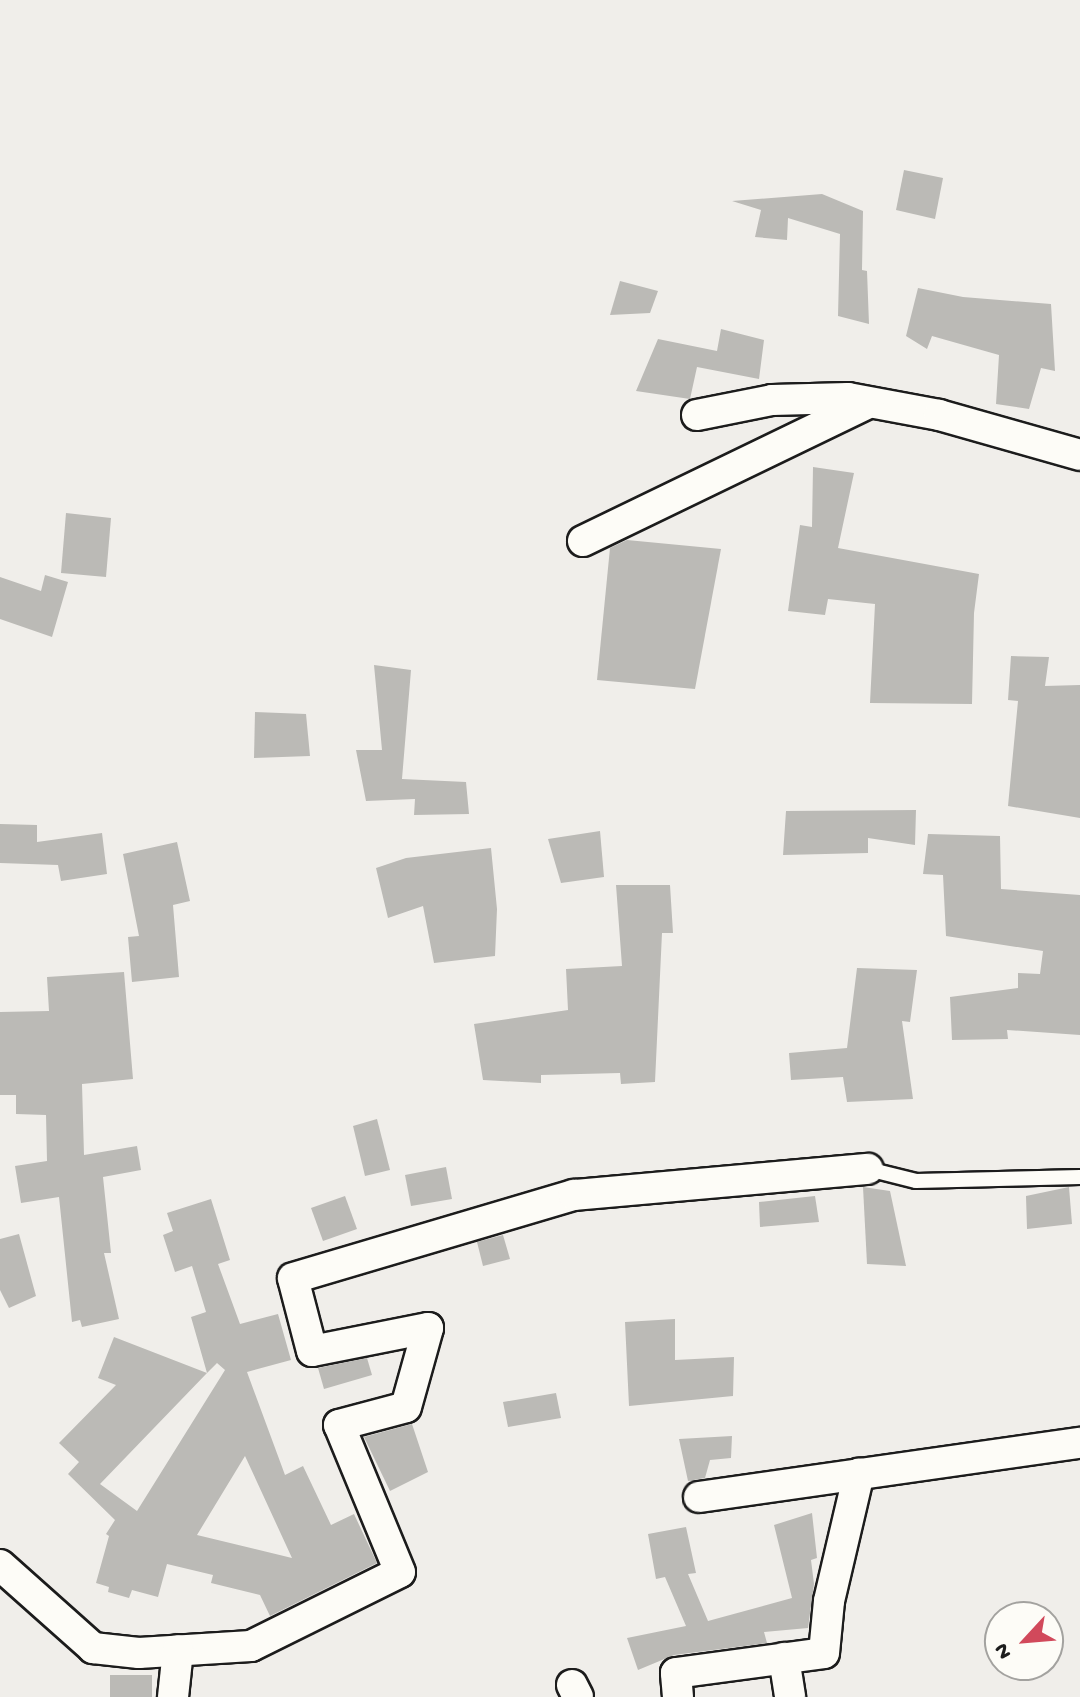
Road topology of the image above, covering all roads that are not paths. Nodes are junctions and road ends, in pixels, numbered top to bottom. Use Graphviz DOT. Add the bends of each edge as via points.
graph roads {
  1 [pos="870,402"];
  2 [pos="697,415"];
  3 [pos="1080,455"];
  4 [pos="583,541"];
  5 [pos="868,1169"];
  6 [pos="1080,1177"];
  7 [pos="1080,1443"];
  8 [pos="859,1473"];
  9 [pos="699,1497"];
  10 [pos="0,1565"];
  11 [pos="178,1650"];
  12 [pos="784,1658"];
  13 [pos="173,1697"];
  14 [pos="678,1697"];
  15 [pos="790,1697"];
  1 -- 2 [label="street" via="772,400"];
  1 -- 3 [label="street" via="939,415"];
  1 -- 4 [label="street"];
  5 -- 6 [label="lane" via="916,1181"];
  5 -- 11 [label="street" via="574,1195 293,1278 312,1351 428,1328 406,1407 339,1425 400,1572 251,1646"];
  7 -- 8 [label="street"];
  8 -- 9 [label="street"];
  8 -- 12 [label="street" via="829,1601 824,1653"];
  10 -- 11 [label="street" via="93,1648"];
  11 -- 13 [label="street"];
  12 -- 14 [label="street" via="676,1673"];
  12 -- 15 [label="street"];
}
